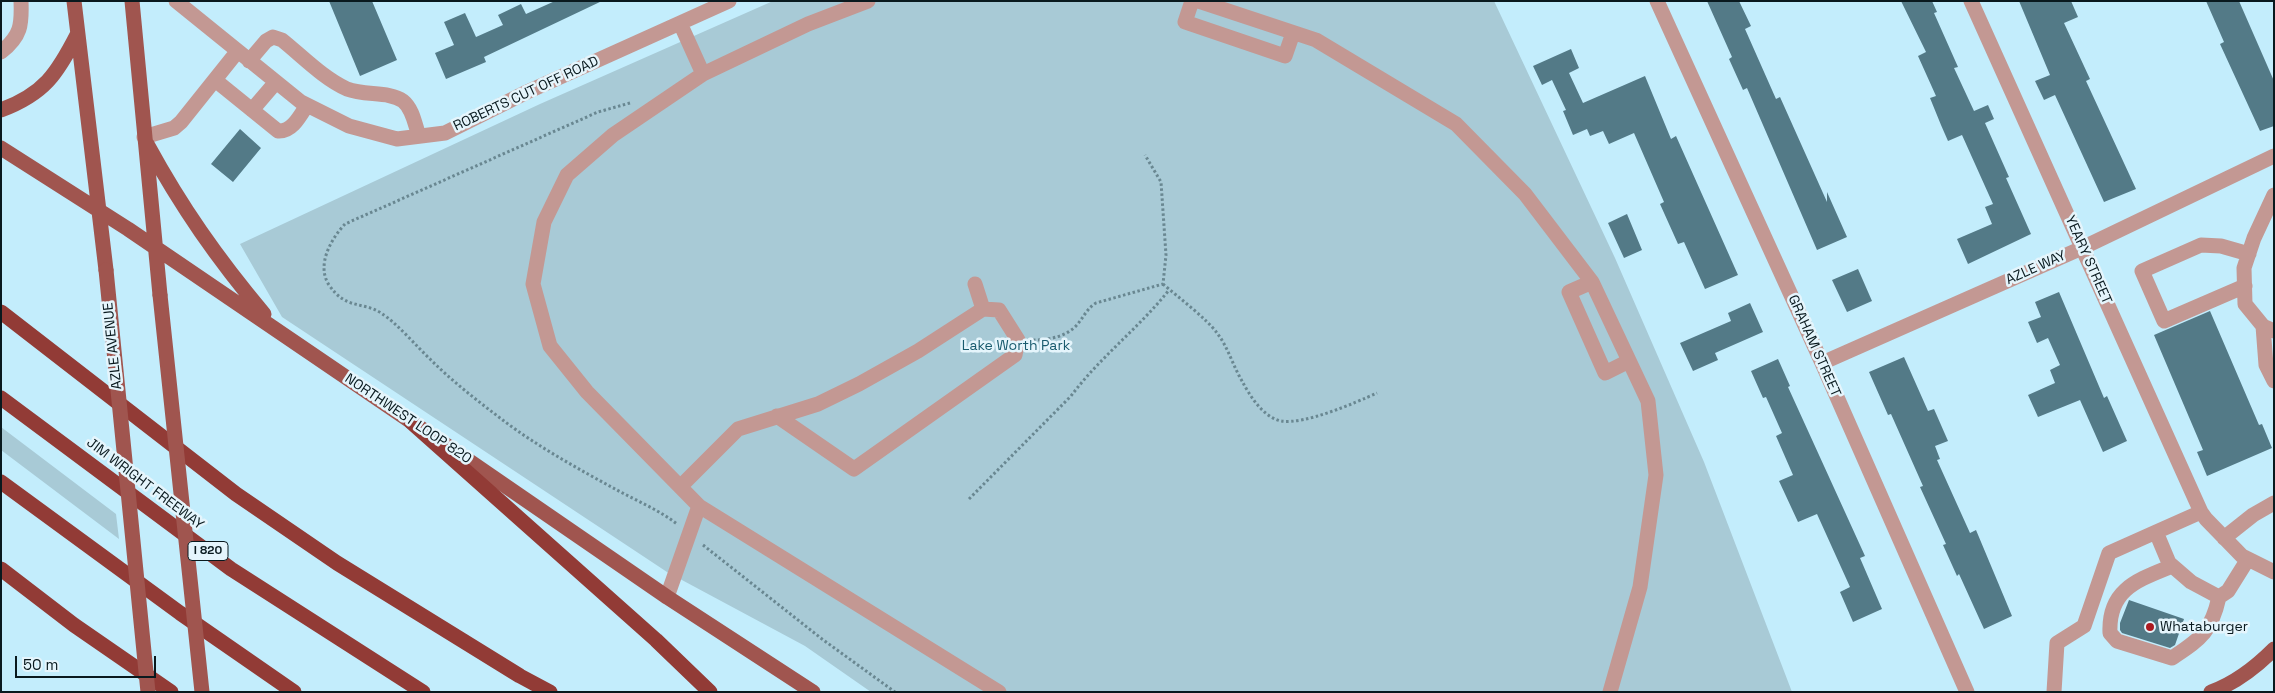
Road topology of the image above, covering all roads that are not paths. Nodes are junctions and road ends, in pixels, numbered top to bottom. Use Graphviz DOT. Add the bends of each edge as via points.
graph roads {
  1 [pos="20,1"];
  2 [pos="74,1"];
  3 [pos="132,1"];
  4 [pos="176,1"];
  5 [pos="728,1"];
  6 [pos="868,1"];
  7 [pos="1192,1"];
  8 [pos="1198,1"];
  9 [pos="1657,1"];
  10 [pos="1970,1"];
  11 [pos="680,23"];
  12 [pos="1293,33"];
  13 [pos="77,35"];
  14 [pos="1,52"];
  15 [pos="243,57"];
  16 [pos="703,74"];
  17 [pos="215,80"];
  18 [pos="276,82"];
  19 [pos="307,106"];
  20 [pos="1,110"];
  21 [pos="252,110"];
  22 [pos="419,136"];
  23 [pos="144,137"];
  24 [pos="1,148"];
  25 [pos="2272,160"];
  26 [pos="2274,195"];
  27 [pos="98,210"];
  28 [pos="155,247"];
  29 [pos="2082,248"];
  30 [pos="2249,254"];
  31 [pos="1592,282"];
  32 [pos="975,284"];
  33 [pos="2245,286"];
  34 [pos="984,309"];
  35 [pos="1,312"];
  36 [pos="276,329"];
  37 [pos="2268,329"];
  38 [pos="1629,361"];
  39 [pos="1822,364"];
  40 [pos="2274,381"];
  41 [pos="1,398"];
  42 [pos="777,416"];
  43 [pos="411,422"];
  44 [pos="1,482"];
  45 [pos="681,486"];
  46 [pos="2274,503"];
  47 [pos="699,506"];
  48 [pos="2204,516"];
  49 [pos="2156,532"];
  50 [pos="2224,538"];
  51 [pos="2248,559"];
  52 [pos="2172,566"];
  53 [pos="1,570"];
  54 [pos="2274,572"];
  55 [pos="666,596"];
  56 [pos="2219,597"];
  57 [pos="2274,650"];
  58 [pos="148,692"];
  59 [pos="171,692"];
  60 [pos="202,692"];
  61 [pos="294,692"];
  62 [pos="423,692"];
  63 [pos="550,692"];
  64 [pos="710,692"];
  65 [pos="813,692"];
  66 [pos="999,692"];
  67 [pos="1610,692"];
  68 [pos="1967,692"];
  69 [pos="2054,692"];
  70 [pos="2211,692"];
  1 -- 14 [label="street" via="22,25"];
  2 -- 13 [label="main road, AZLE AVENUE"];
  3 -- 23 [label="main road"];
  4 -- 15 [label="street, ROBERTS CUT OFF ROAD"];
  5 -- 11 [label="street, ROBERTS CUT OFF ROAD"];
  6 -- 16 [label="street" via="808,24"];
  7 -- 12 [label="street" via="1185,22 1286,56"];
  8 -- 12 [label="street"];
  9 -- 39 [label="street, GRAHAM STREET"];
  10 -- 29 [label="street, YEARY STREET"];
  11 -- 16 [label="street"];
  11 -- 22 [label="street, ROBERTS CUT OFF ROAD" via="445,132"];
  12 -- 31 [label="street" via="1316,40 1456,124 1525,194"];
  13 -- 20 [label="main road" via="61,67 48,82 29,97"];
  13 -- 27 [label="main road, AZLE AVENUE"];
  15 -- 17 [label="street"];
  15 -- 18 [label="street, ROBERTS CUT OFF ROAD"];
  15 -- 22 [label="street" via="273,37 282,40 345,88 363,94 390,95 403,101 410,110"];
  16 -- 45 [label="street" via="613,135 567,175 544,222 533,284 550,346 587,392"];
  17 -- 21 [label="street"];
  17 -- 23 [label="street" via="174,128"];
  18 -- 19 [label="street, ROBERTS CUT OFF ROAD"];
  18 -- 21 [label="street"];
  19 -- 21 [label="street" via="292,127 283,131 278,131"];
  19 -- 22 [label="street, ROBERTS CUT OFF ROAD" via="350,126 397,139"];
  23 -- 28 [label="main road"];
  23 -- 36 [label="main road" via="175,194 209,246"];
  24 -- 27 [label="main road, NORTHWEST LOOP 820"];
  25 -- 29 [label="street, AZLE WAY"];
  26 -- 30 [label="street"];
  27 -- 28 [label="main road, NORTHWEST LOOP 820"];
  27 -- 58 [label="main road, AZLE AVENUE, bridge"];
  28 -- 36 [label="main road, NORTHWEST LOOP 820"];
  28 -- 60 [label="main road, bridge"];
  29 -- 39 [label="street, AZLE WAY"];
  29 -- 48 [label="street, YEARY STREET"];
  30 -- 33 [label="street" via="2244,268"];
  30 -- 33 [label="street" via="2221,246 2201,246 2142,271 2164,321"];
  31 -- 38 [label="street"];
  31 -- 38 [label="street" via="1570,292 1605,372"];
  32 -- 34 [label="street"];
  33 -- 37 [label="street" via="2245,304"];
  34 -- 42 [label="street" via="859,384 818,404"];
  34 -- 42 [label="street" via="999,310 1018,340 1016,355 854,469"];
  35 -- 63 [label="highway" via="236,494 313,547"];
  36 -- 43 [label="main road, NORTHWEST LOOP 820"];
  37 -- 40 [label="street" via="2266,365"];
  38 -- 67 [label="street" via="1648,401 1656,475 1640,587"];
  39 -- 68 [label="street, GRAHAM STREET"];
  41 -- 62 [label="highway, JIM WRIGHT FREEWAY / I 820" via="231,569"];
  42 -- 45 [label="street" via="738,429"];
  43 -- 55 [label="main road, NORTHWEST LOOP 820"];
  43 -- 64 [label="highway"];
  44 -- 61 [label="highway"];
  45 -- 47 [label="street"];
  46 -- 50 [label="street"];
  47 -- 55 [label="street"];
  47 -- 66 [label="street"];
  48 -- 49 [label="street"];
  48 -- 50 [label="street, YEARY STREET"];
  49 -- 52 [label="street"];
  49 -- 69 [label="street" via="2109,553 2084,626 2057,643"];
  50 -- 51 [label="street, YEARY STREET"];
  51 -- 54 [label="street, YEARY STREET"];
  51 -- 56 [label="street" via="2228,591"];
  52 -- 56 [label="street" via="2190,582"];
  52 -- 56 [label="street" via="2125,588 2109,621 2110,633 2117,641 2172,658 2204,635 2215,617"];
  53 -- 59 [label="highway"];
  55 -- 65 [label="main road, NORTHWEST LOOP 820"];
  57 -- 70 [label="main road" via="2248,673"];
}
